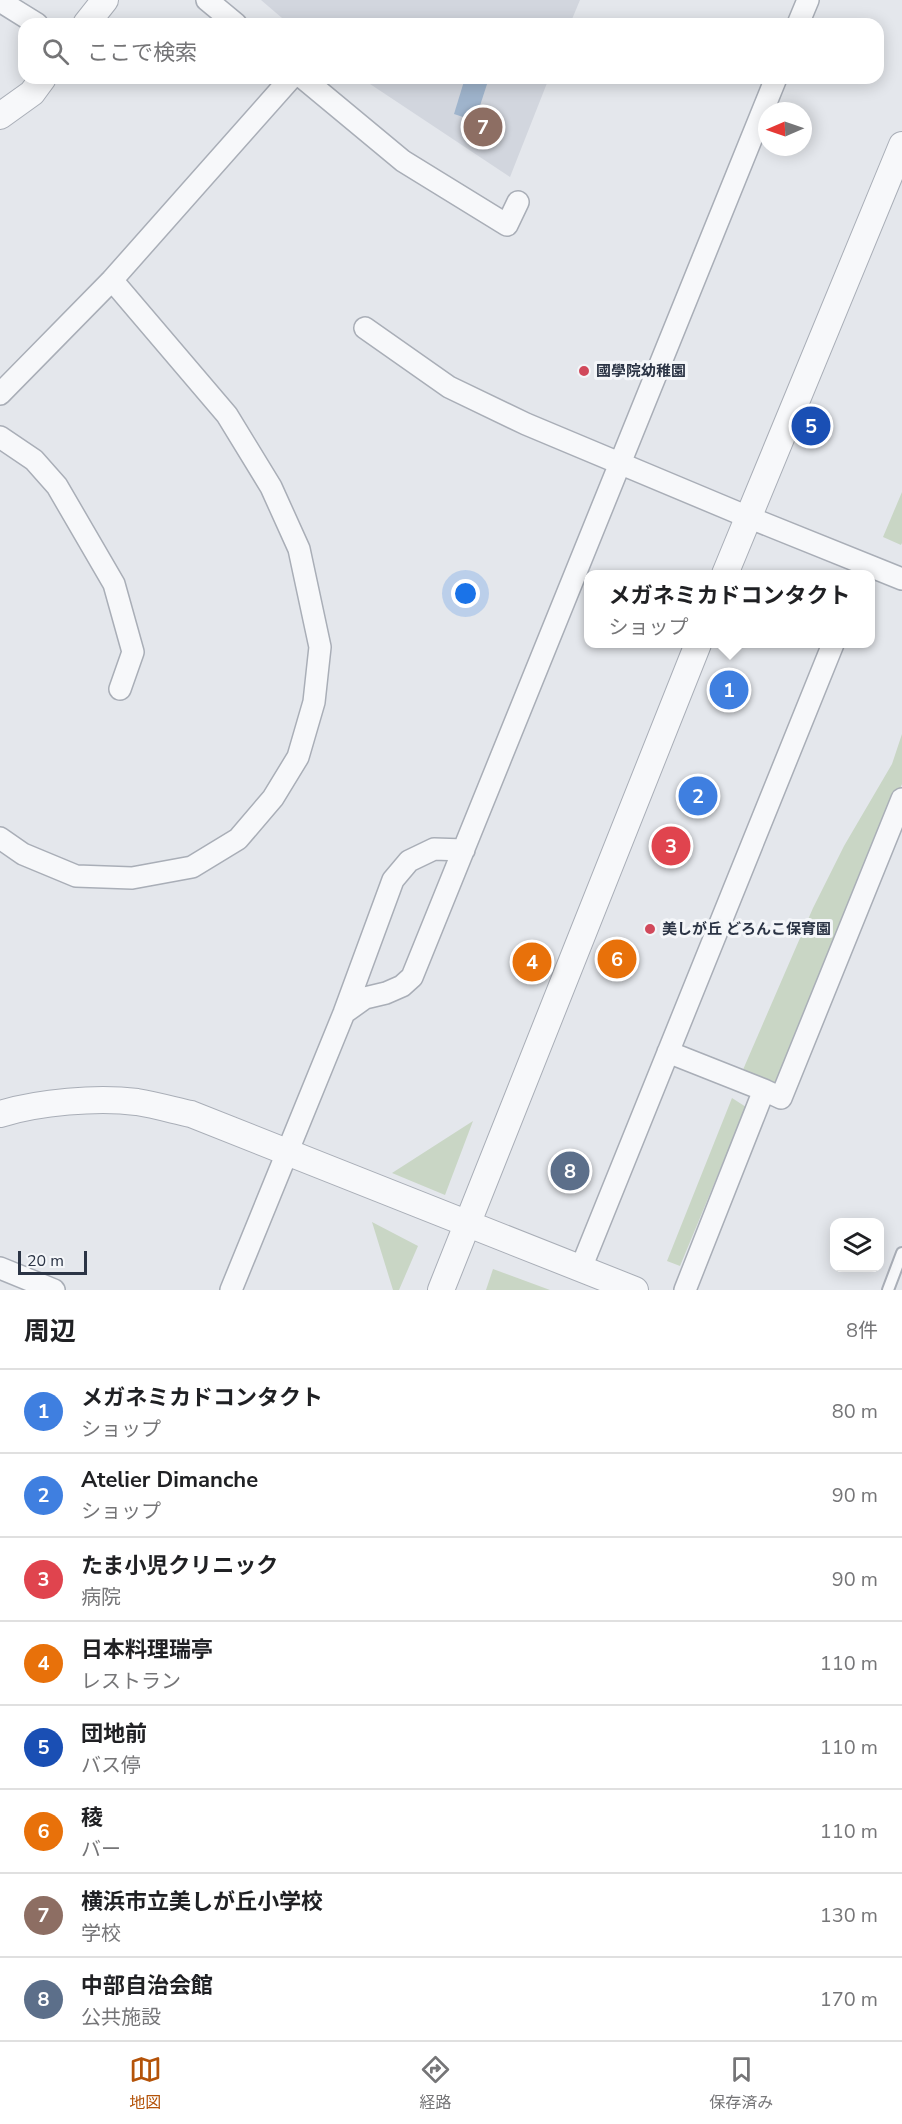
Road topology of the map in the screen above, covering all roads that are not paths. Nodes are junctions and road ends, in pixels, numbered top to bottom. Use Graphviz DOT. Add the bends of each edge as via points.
graph roads {
  1 [pos="105,0"];
  2 [pos="207,0"];
  3 [pos="808,0"];
  4 [pos="0,1"];
  5 [pos="27,18"];
  6 [pos="91,18"];
  7 [pos="229,18"];
  8 [pos="800,18"];
  9 [pos="39,84"];
  10 [pos="286,84"];
  11 [pos="310,84"];
  12 [pos="774,84"];
  13 [pos="0,116"];
  14 [pos="901,152"];
  15 [pos="518,202"];
  16 [pos="112,280"];
  17 [pos="365,328"];
  18 [pos="0,394"];
  19 [pos="0,437"];
  20 [pos="620,462"];
  21 [pos="748,517"];
  22 [pos="863,569"];
  23 [pos="727,570"];
  24 [pos="875,571"];
  25 [pos="901,575"];
  26 [pos="696,648"];
  27 [pos="831,648"];
  28 [pos="120,689"];
  29 [pos="902,799"];
  30 [pos="0,838"];
  31 [pos="464,850"];
  32 [pos="344,1013"];
  33 [pos="668,1052"];
  34 [pos="764,1090"];
  35 [pos="0,1114"];
  36 [pos="288,1152"];
  37 [pos="467,1224"];
  38 [pos="902,1254"];
  39 [pos="886,1261"];
  40 [pos="897,1267"];
  41 [pos="0,1268"];
  42 [pos="581,1268"];
  43 [pos="54,1290"];
  44 [pos="231,1290"];
  45 [pos="441,1290"];
  46 [pos="635,1290"];
  47 [pos="685,1290"];
  48 [pos="888,1290"];
  1 -- 6 [label="street"];
  2 -- 7 [label="street"];
  3 -- 8 [label="street"];
  4 -- 5 [label="street"];
  9 -- 13 [label="street"];
  10 -- 16 [label="street"];
  11 -- 15 [label="street" via="404,161 507,225"];
  12 -- 20 [label="street"];
  14 -- 21 [label="street"];
  16 -- 18 [label="street"];
  16 -- 30 [label="street" via="227,415 271,487 299,549 320,647 314,702 298,757 273,798 238,839 192,867 132,878 76,876 23,854"];
  17 -- 20 [label="street" via="449,387"];
  19 -- 28 [label="street" via="34,460 57,486 114,584 133,652"];
  20 -- 21 [label="street"];
  20 -- 31 [label="street"];
  21 -- 22 [label="street"];
  21 -- 23 [label="street"];
  24 -- 25 [label="street"];
  26 -- 37 [label="street"];
  27 -- 33 [label="street"];
  29 -- 34 [label="street" via="781,1098"];
  31 -- 32 [label="street" via="412,977 402,986 365,998"];
  31 -- 32 [label="street" via="434,849 409,861 393,880"];
  32 -- 36 [label="street"];
  33 -- 34 [label="street"];
  33 -- 42 [label="street"];
  34 -- 47 [label="street"];
  35 -- 36 [label="street" via="79,1101 136,1102 191,1114"];
  36 -- 37 [label="street"];
  36 -- 44 [label="street"];
  37 -- 42 [label="street"];
  37 -- 45 [label="street"];
  38 -- 40 [label="lane"];
  39 -- 40 [label="lane"];
  40 -- 48 [label="lane"];
  41 -- 43 [label="street"];
  42 -- 46 [label="street"];
}
